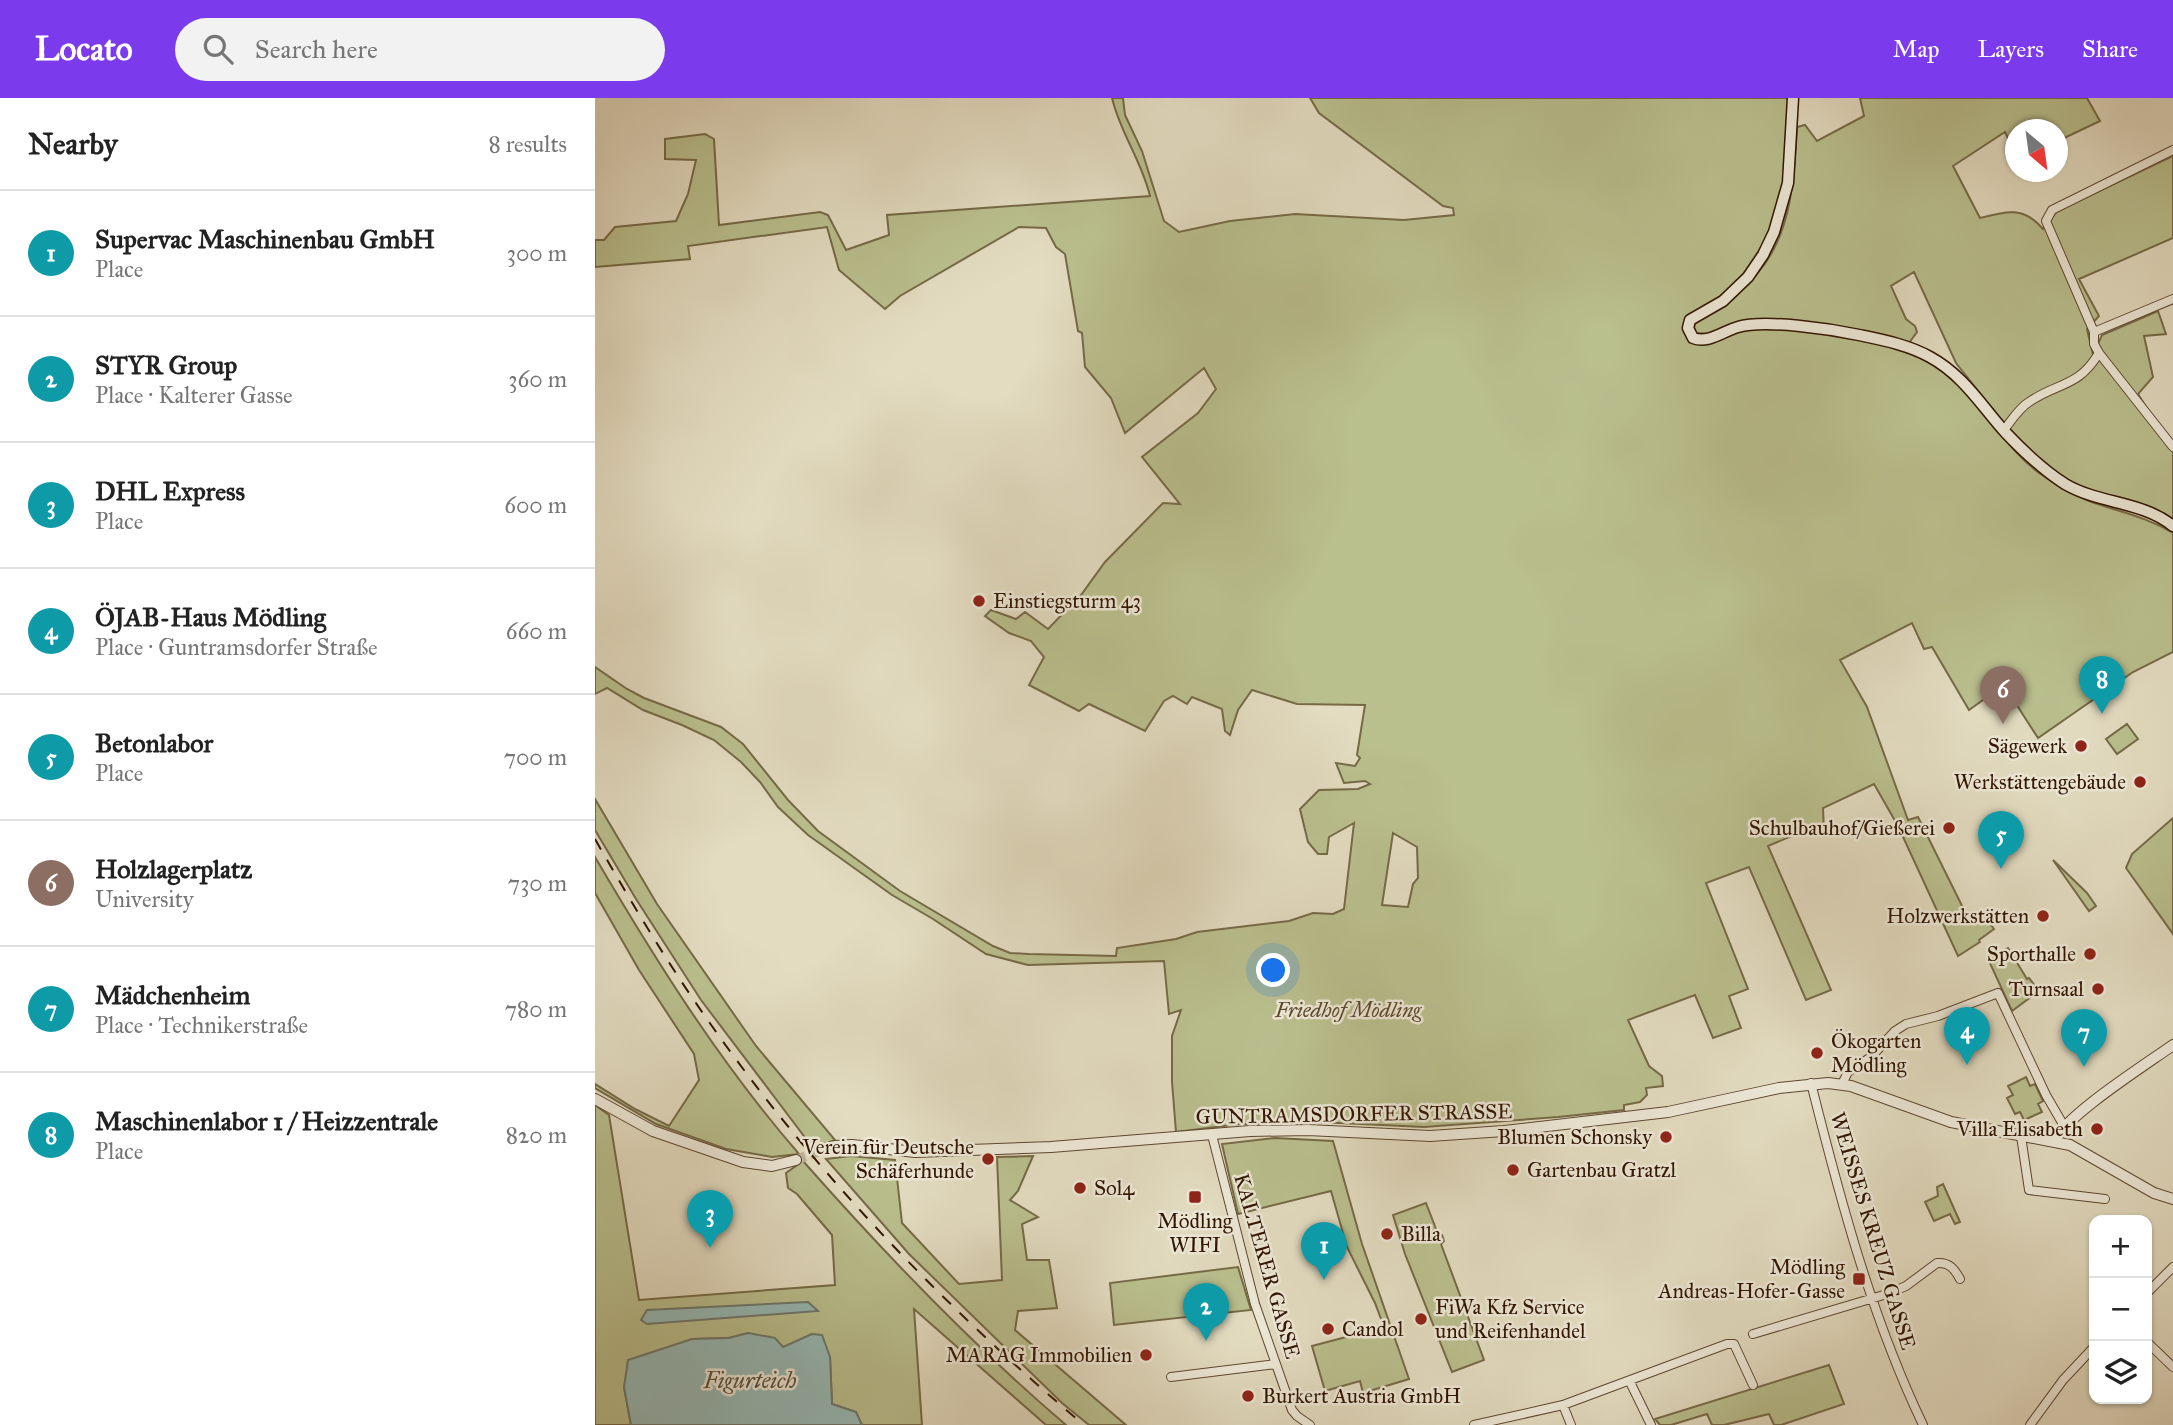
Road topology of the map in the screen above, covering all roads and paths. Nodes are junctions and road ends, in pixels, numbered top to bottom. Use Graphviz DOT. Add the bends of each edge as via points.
graph roads {
  1 [pos="1793,98"];
  2 [pos="2173,150"];
  3 [pos="2173,299"];
  4 [pos="2094,332"];
  5 [pos="2099,353"];
  6 [pos="2004,430"];
  7 [pos="2173,447"];
  8 [pos="2173,526"];
  9 [pos="2173,1045"];
  10 [pos="1811,1083"];
  11 [pos="1842,1084"];
  12 [pos="595,1099"];
  13 [pos="2064,1126"];
  14 [pos="1212,1135"];
  15 [pos="2021,1136"];
  16 [pos="2055,1141"];
  17 [pos="822,1150"];
  18 [pos="796,1160"];
  19 [pos="2105,1199"];
  20 [pos="2173,1199"];
  21 [pos="2173,1267"];
  22 [pos="1960,1279"];
  23 [pos="2152,1288"];
  24 [pos="1871,1299"];
  25 [pos="1753,1334"];
  26 [pos="2152,1347"];
  27 [pos="2089,1352"];
  28 [pos="1276,1364"];
  29 [pos="2173,1367"];
  30 [pos="1171,1377"];
  31 [pos="1630,1382"];
  32 [pos="1753,1385"];
  33 [pos="1563,1405"];
  34 [pos="1310,1425"];
  35 [pos="1475,1425"];
  36 [pos="1571,1425"];
  37 [pos="1651,1425"];
  38 [pos="1923,1425"];
  39 [pos="2030,1425"];
  1 -- 6 [label="main road" via="1788,183 1775,232 1748,277 1723,301 1691,320 1690,334 1696,340 1706,340 1746,325 1774,324 1903,346 1930,356 1954,373"];
  2 -- 4 [label="street" via="2052,210 2046,221"];
  3 -- 4 [label="street"];
  4 -- 5 [label="street"];
  5 -- 6 [label="street" via="2079,378 2028,402"];
  5 -- 7 [label="street"];
  6 -- 8 [label="main road" via="2065,483 2088,496 2148,511"];
  9 -- 13 [label="street"];
  10 -- 11 [label="street, GUNTRAMSDORFER STRASSE"];
  10 -- 14 [label="street, GUNTRAMSDORFER STRASSE" via="1668,1112 1504,1131 1430,1136 1308,1130"];
  10 -- 24 [label="street, WEISSES KREUZ GASSE"];
  11 -- 13 [label="street" via="1848,1072 1906,1024 1999,993"];
  11 -- 15 [label="street, GUNTRAMSDORFER STRASSE" via="1951,1122"];
  12 -- 18 [label="street" via="653,1131 724,1156 772,1166"];
  13 -- 16 [label="street"];
  14 -- 17 [label="street, GUNTRAMSDORFER STRASSE" via="1009,1149 915,1152 852,1145"];
  14 -- 28 [label="street, KALTERER GASSE" via="1255,1304"];
  15 -- 16 [label="street, GUNTRAMSDORFER STRASSE"];
  15 -- 19 [label="street" via="2029,1190"];
  16 -- 20 [label="street, GUNTRAMSDORFER STRASSE"];
  21 -- 23 [label="street"];
  22 -- 24 [label="street" via="1948,1264 1937,1263 1906,1286"];
  24 -- 25 [label="street"];
  24 -- 38 [label="street, WEISSES KREUZ GASSE"];
  26 -- 29 [label="street"];
  27 -- 39 [label="street"];
  28 -- 30 [label="street"];
  28 -- 34 [label="street, KALTERER GASSE" via="1290,1406"];
  31 -- 32 [label="street" via="1734,1344"];
  31 -- 33 [label="street"];
  31 -- 37 [label="street"];
  33 -- 35 [label="street"];
  33 -- 36 [label="street"];
}
